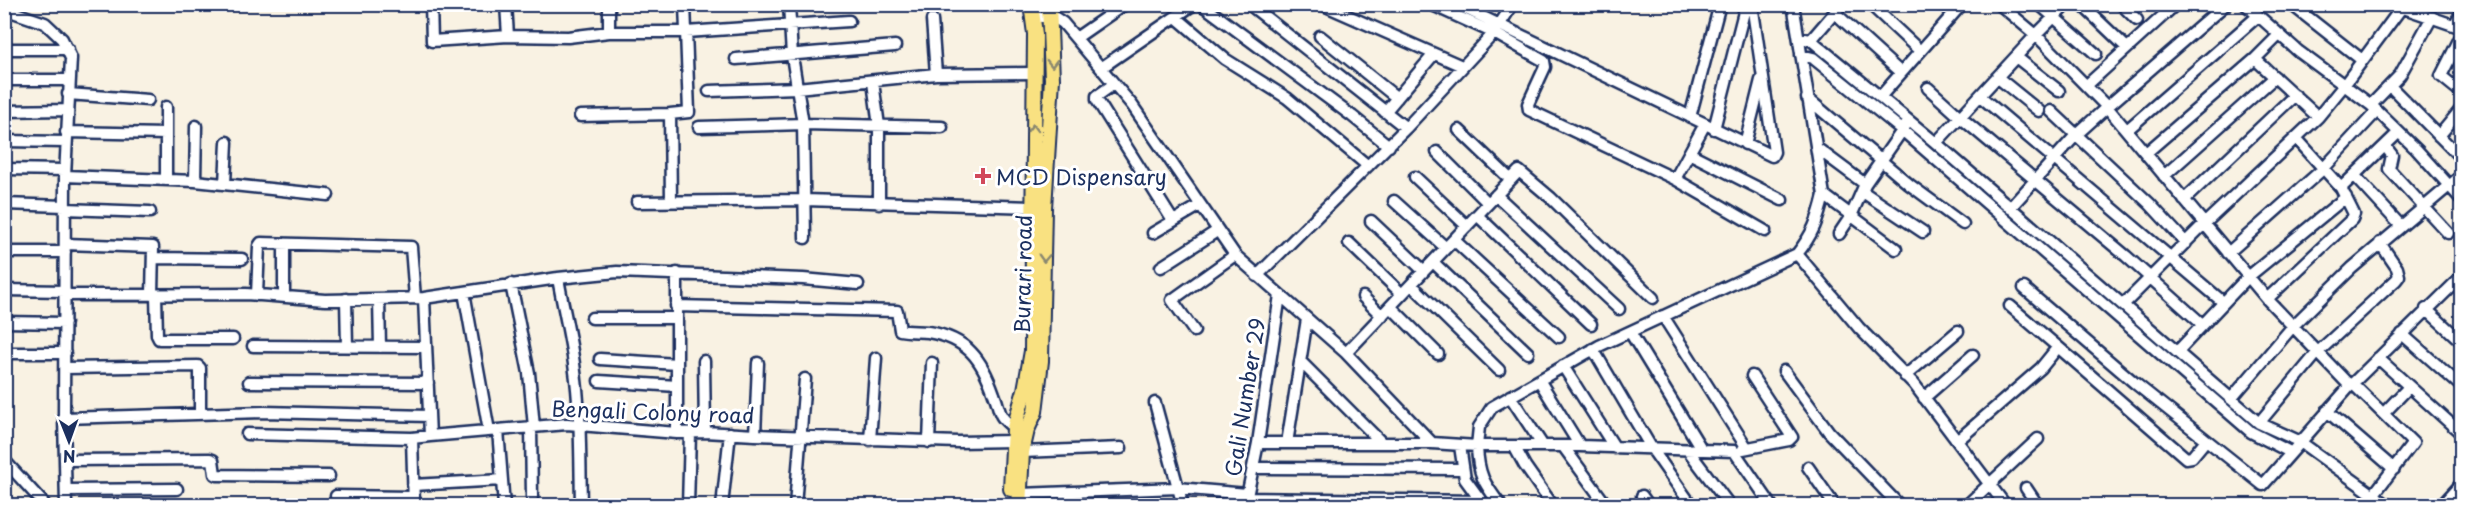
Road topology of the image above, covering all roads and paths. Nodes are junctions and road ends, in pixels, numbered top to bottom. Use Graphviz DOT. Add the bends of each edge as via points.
graph roads {
  1 [pos="431,4"];
  2 [pos="506,4"];
  3 [pos="609,4"];
  4 [pos="685,4"];
  5 [pos="789,4"];
  6 [pos="1125,4"];
  7 [pos="1194,4"];
  8 [pos="1201,4"];
  9 [pos="1249,4"];
  10 [pos="1321,4"];
  11 [pos="1430,4"];
  12 [pos="1456,4"];
  13 [pos="1513,4"];
  14 [pos="1720,4"];
  15 [pos="1746,4"];
  16 [pos="1752,4"];
  17 [pos="1793,4"];
  18 [pos="1870,4"];
  19 [pos="1998,4"];
  20 [pos="2039,4"];
  21 [pos="2067,4"];
  22 [pos="2081,4"];
  23 [pos="2121,4"];
  24 [pos="2176,4"];
  25 [pos="2226,4"];
  26 [pos="2245,4"];
  27 [pos="2291,4"];
  28 [pos="1958,6"];
  29 [pos="2398,6"];
  30 [pos="1839,8"];
  31 [pos="4,9"];
  32 [pos="1032,11"];
  33 [pos="1050,11"];
  34 [pos="2429,12"];
  35 [pos="2462,12"];
  36 [pos="2258,16"];
  37 [pos="2054,17"];
  38 [pos="1177,18"];
  39 [pos="932,20"];
  40 [pos="2137,20"];
  41 [pos="849,21"];
  42 [pos="790,26"];
  43 [pos="2458,27"];
  44 [pos="1497,28"];
  45 [pos="609,32"];
  46 [pos="686,32"];
  47 [pos="2462,34"];
  48 [pos="2036,35"];
  49 [pos="2279,35"];
  50 [pos="508,36"];
  51 [pos="1320,36"];
  52 [pos="1076,38"];
  53 [pos="1798,38"];
  54 [pos="1811,40"];
  55 [pos="895,46"];
  56 [pos="2127,48"];
  57 [pos="4,49"];
  58 [pos="68,50"];
  59 [pos="1920,51"];
  60 [pos="1434,54"];
  61 [pos="2096,54"];
  62 [pos="1801,55"];
  63 [pos="792,56"];
  64 [pos="2016,57"];
  65 [pos="736,59"];
  66 [pos="2255,59"];
  67 [pos="2362,60"];
  68 [pos="1462,66"];
  69 [pos="1101,68"];
  70 [pos="1034,73"];
  71 [pos="1901,73"];
  72 [pos="936,74"];
  73 [pos="1762,76"];
  74 [pos="2275,77"];
  75 [pos="1997,78"];
  76 [pos="4,80"];
  77 [pos="69,80"];
  78 [pos="873,82"];
  79 [pos="1114,84"];
  80 [pos="2345,84"];
  81 [pos="2087,85"];
  82 [pos="2390,86"];
  83 [pos="797,88"];
  84 [pos="1928,88"];
  85 [pos="709,91"];
  86 [pos="2059,91"];
  87 [pos="2461,92"];
  88 [pos="68,94"];
  89 [pos="2295,95"];
  90 [pos="1980,96"];
  91 [pos="1880,97"];
  92 [pos="1397,98"];
  93 [pos="1807,98"];
  94 [pos="148,100"];
  95 [pos="166,107"];
  96 [pos="2108,107"];
  97 [pos="2374,108"];
  98 [pos="2462,108"];
  99 [pos="67,110"];
  100 [pos="4,111"];
  101 [pos="2039,111"];
  102 [pos="2051,111"];
  103 [pos="1385,112"];
  104 [pos="670,114"];
  105 [pos="580,116"];
  106 [pos="1690,117"];
  107 [pos="1960,117"];
  108 [pos="2318,117"];
  109 [pos="802,124"];
  110 [pos="196,126"];
  111 [pos="879,126"];
  112 [pos="1905,126"];
  113 [pos="699,127"];
  114 [pos="942,127"];
  115 [pos="1706,128"];
  116 [pos="1406,129"];
  117 [pos="1459,130"];
  118 [pos="2127,130"];
  119 [pos="2398,133"];
  120 [pos="166,134"];
  121 [pos="2076,135"];
  122 [pos="2439,136"];
  123 [pos="66,137"];
  124 [pos="2297,139"];
  125 [pos="4,141"];
  126 [pos="227,142"];
  127 [pos="1936,143"];
  128 [pos="1744,144"];
  129 [pos="1389,146"];
  130 [pos="2385,146"];
  131 [pos="1818,149"];
  132 [pos="1033,152"];
  133 [pos="1047,152"];
  134 [pos="1437,152"];
  135 [pos="1689,153"];
  136 [pos="2146,153"];
  137 [pos="2054,159"];
  138 [pos="2462,159"];
  139 [pos="1881,160"];
  140 [pos="1368,166"];
  141 [pos="2324,168"];
  142 [pos="4,169"];
  143 [pos="1959,172"];
  144 [pos="65,173"];
  145 [pos="2462,175"];
  146 [pos="2164,176"];
  147 [pos="2355,176"];
  148 [pos="1415,177"];
  149 [pos="166,179"];
  150 [pos="1510,179"];
  151 [pos="1675,179"];
  152 [pos="2035,180"];
  153 [pos="195,181"];
  154 [pos="225,184"];
  155 [pos="2448,187"];
  156 [pos="1864,188"];
  157 [pos="2343,193"];
  158 [pos="328,195"];
  159 [pos="1824,195"];
  160 [pos="1492,199"];
  161 [pos="805,200"];
  162 [pos="1782,200"];
  163 [pos="2184,200"];
  164 [pos="2462,200"];
  165 [pos="671,201"];
  166 [pos="1394,201"];
  167 [pos="637,202"];
  168 [pos="4,204"];
  169 [pos="879,204"];
  170 [pos="1200,206"];
  171 [pos="65,207"];
  172 [pos="1032,207"];
  173 [pos="2424,207"];
  174 [pos="2010,208"];
  175 [pos="150,212"];
  176 [pos="1477,215"];
  177 [pos="1851,216"];
  178 [pos="1173,221"];
  179 [pos="1371,221"];
  180 [pos="1963,224"];
  181 [pos="2203,225"];
  182 [pos="1467,226"];
  183 [pos="2401,226"];
  184 [pos="1217,231"];
  185 [pos="1765,231"];
  186 [pos="1923,232"];
  187 [pos="1153,233"];
  188 [pos="2448,233"];
  189 [pos="1839,234"];
  190 [pos="805,238"];
  191 [pos="1348,243"];
  192 [pos="2186,243"];
  193 [pos="2380,243"];
  194 [pos="284,244"];
  195 [pos="1450,244"];
  196 [pos="65,248"];
  197 [pos="1896,249"];
  198 [pos="4,252"];
  199 [pos="2228,253"];
  200 [pos="1797,254"];
  201 [pos="1235,255"];
  202 [pos="153,258"];
  203 [pos="2170,258"];
  204 [pos="242,259"];
  205 [pos="1432,262"];
  206 [pos="1161,267"];
  207 [pos="1424,271"];
  208 [pos="677,273"];
  209 [pos="1257,276"];
  210 [pos="2248,277"];
  211 [pos="558,278"];
  212 [pos="2151,278"];
  213 [pos="511,284"];
  214 [pos="858,284"];
  215 [pos="1412,285"];
  216 [pos="2459,285"];
  217 [pos="2024,288"];
  218 [pos="4,290"];
  219 [pos="464,292"];
  220 [pos="65,293"];
  221 [pos="1402,294"];
  222 [pos="154,295"];
  223 [pos="257,295"];
  224 [pos="1280,295"];
  225 [pos="284,297"];
  226 [pos="1363,297"];
  227 [pos="379,298"];
  228 [pos="419,298"];
  229 [pos="1653,298"];
  230 [pos="346,299"];
  231 [pos="2267,300"];
  232 [pos="2223,303"];
  233 [pos="2123,305"];
  234 [pos="676,306"];
  235 [pos="2010,306"];
  236 [pos="1391,307"];
  237 [pos="1619,309"];
  238 [pos="2427,309"];
  239 [pos="1382,316"];
  240 [pos="1663,316"];
  241 [pos="591,318"];
  242 [pos="676,318"];
  243 [pos="1307,319"];
  244 [pos="4,322"];
  245 [pos="65,322"];
  246 [pos="1590,324"];
  247 [pos="2202,324"];
  248 [pos="2293,326"];
  249 [pos="1194,331"];
  250 [pos="1958,331"];
  251 [pos="1629,332"];
  252 [pos="2402,334"];
  253 [pos="1559,337"];
  254 [pos="233,339"];
  255 [pos="2462,342"];
  256 [pos="253,346"];
  257 [pos="347,346"];
  258 [pos="380,347"];
  259 [pos="426,347"];
  260 [pos="2058,347"];
  261 [pos="1593,349"];
  262 [pos="4,352"];
  263 [pos="2177,352"];
  264 [pos="2318,352"];
  265 [pos="65,353"];
  266 [pos="1346,353"];
  267 [pos="1528,353"];
  268 [pos="1438,354"];
  269 [pos="1973,355"];
  270 [pos="876,357"];
  271 [pos="2378,358"];
  272 [pos="600,359"];
  273 [pos="704,361"];
  274 [pos="1300,361"];
  275 [pos="758,363"];
  276 [pos="932,363"];
  277 [pos="677,364"];
  278 [pos="1563,366"];
  279 [pos="65,368"];
  280 [pos="1499,370"];
  281 [pos="1784,371"];
  282 [pos="1905,375"];
  283 [pos="1752,376"];
  284 [pos="805,380"];
  285 [pos="1539,380"];
  286 [pos="599,381"];
  287 [pos="249,382"];
  288 [pos="428,383"];
  289 [pos="2351,385"];
  290 [pos="2461,385"];
  291 [pos="677,386"];
  292 [pos="2409,387"];
  293 [pos="1510,396"];
  294 [pos="1924,398"];
  295 [pos="2231,399"];
  296 [pos="1155,403"];
  297 [pos="2327,411"];
  298 [pos="2384,413"];
  299 [pos="200,414"];
  300 [pos="429,416"];
  301 [pos="64,418"];
  302 [pos="2259,423"];
  303 [pos="532,427"];
  304 [pos="581,427"];
  305 [pos="493,430"];
  306 [pos="705,432"];
  307 [pos="677,433"];
  308 [pos="690,433"];
  309 [pos="248,434"];
  310 [pos="730,434"];
  311 [pos="2462,434"];
  312 [pos="755,435"];
  313 [pos="430,436"];
  314 [pos="801,437"];
  315 [pos="412,438"];
  316 [pos="870,440"];
  317 [pos="2038,440"];
  318 [pos="2206,440"];
  319 [pos="1016,441"];
  320 [pos="1957,441"];
  321 [pos="2299,441"];
  322 [pos="928,442"];
  323 [pos="1258,443"];
  324 [pos="1287,443"];
  325 [pos="1382,443"];
  326 [pos="1432,443"];
  327 [pos="1469,446"];
  328 [pos="1514,446"];
  329 [pos="1543,446"];
  330 [pos="1563,446"];
  331 [pos="1580,446"];
  332 [pos="1121,448"];
  333 [pos="1616,448"];
  334 [pos="1747,448"];
  335 [pos="1652,449"];
  336 [pos="1688,450"];
  337 [pos="1702,450"];
  338 [pos="1734,451"];
  339 [pos="2290,452"];
  340 [pos="4,460"];
  341 [pos="66,460"];
  342 [pos="1808,467"];
  343 [pos="1253,468"];
  344 [pos="1462,469"];
  345 [pos="2394,469"];
  346 [pos="329,476"];
  347 [pos="502,480"];
  348 [pos="1989,483"];
  349 [pos="2462,483"];
  350 [pos="413,485"];
  351 [pos="1178,488"];
  352 [pos="2026,488"];
  353 [pos="177,489"];
  354 [pos="66,490"];
  355 [pos="2374,494"];
  356 [pos="336,496"];
  357 [pos="532,496"];
  358 [pos="1246,499"];
  359 [pos="1020,500"];
  360 [pos="414,501"];
  361 [pos="1483,503"];
  362 [pos="1767,504"];
  363 [pos="46,506"];
  364 [pos="66,506"];
  365 [pos="504,506"];
  366 [pos="581,506"];
  367 [pos="688,506"];
  368 [pos="722,506"];
  369 [pos="795,506"];
  370 [pos="1010,506"];
  371 [pos="1184,506"];
  372 [pos="1501,506"];
  373 [pos="1553,506"];
  374 [pos="1607,506"];
  375 [pos="1692,506"];
  376 [pos="1730,506"];
  377 [pos="1835,506"];
  378 [pos="1900,506"];
  379 [pos="1966,506"];
  380 [pos="2006,506"];
  381 [pos="2038,506"];
  382 [pos="2390,506"];
  383 [pos="2441,506"];
  1 -- 50 [label="street" via="432,41"];
  2 -- 50 [label="street"];
  3 -- 45 [label="street"];
  4 -- 46 [label="street"];
  5 -- 42 [label="street"];
  6 -- 52 [label="street"];
  7 -- 38 [label="street"];
  8 -- 129 [label="street"];
  9 -- 103 [label="street"];
  10 -- 60 [label="street"];
  11 -- 44 [label="street"];
  12 -- 44 [label="street"];
  13 -- 44 [label="street"];
  14 -- 106 [label="street"];
  15 -- 115 [label="street"];
  16 -- 73 [label="street"];
  17 -- 53 [label="street"];
  18 -- 59 [label="street"];
  19 -- 48 [label="street"];
  20 -- 37 [label="street"];
  21 -- 37 [label="street"];
  22 -- 56 [label="street"];
  23 -- 40 [label="street"];
  24 -- 56 [label="street"];
  25 -- 96 [label="street"];
  26 -- 36 [label="street"];
  27 -- 67 [label="street"];
  28 -- 59 [label="street"];
  29 -- 34 [label="street"];
  29 -- 67 [label="street"];
  30 -- 54 [label="street"];
  30 -- 71 [label="street"];
  31 -- 58 [label="street" via="45,23"];
  32 -- 33 [label="street"];
  32 -- 70 [label="main road, Burari road"];
  33 -- 52 [label="street"];
  33 -- 133 [label="main road, Burari road, one-way" via="1052,79"];
  34 -- 43 [label="street"];
  34 -- 82 [label="street" via="2408,61"];
  35 -- 43 [label="street"];
  36 -- 49 [label="street"];
  36 -- 118 [label="street"];
  37 -- 48 [label="street"];
  37 -- 61 [label="street"];
  38 -- 69 [label="street"];
  38 -- 140 [label="street" via="1225,59 1287,98"];
  39 -- 72 [label="street"];
  41 -- 42 [label="street"];
  42 -- 46 [label="street"];
  42 -- 63 [label="street"];
  44 -- 68 [label="street"];
  44 -- 106 [label="street"];
  44 -- 151 [label="street" via="1544,61 1545,68 1528,104 1529,110"];
  45 -- 46 [label="street"];
  45 -- 50 [label="street" via="568,37"];
  46 -- 104 [label="street" via="689,112"];
  47 -- 87 [label="street" via="2440,76"];
  48 -- 64 [label="street"];
  48 -- 81 [label="street"];
  49 -- 66 [label="street"];
  49 -- 80 [label="street"];
  51 -- 92 [label="street"];
  52 -- 69 [label="street"];
  53 -- 54 [label="street"];
  53 -- 62 [label="street"];
  54 -- 91 [label="street"];
  55 -- 63 [label="street"];
  56 -- 81 [label="street"];
  57 -- 58 [label="street"];
  58 -- 77 [label="street"];
  59 -- 71 [label="street"];
  60 -- 68 [label="street"];
  60 -- 92 [label="street"];
  62 -- 93 [label="street"];
  62 -- 112 [label="street" via="1813,58"];
  63 -- 65 [label="street"];
  63 -- 83 [label="street"];
  64 -- 75 [label="street"];
  64 -- 86 [label="street"];
  66 -- 74 [label="street"];
  66 -- 136 [label="street"];
  67 -- 80 [label="street"];
  68 -- 116 [label="street"];
  69 -- 79 [label="street"];
  70 -- 72 [label="street"];
  132 -- 70 [label="main road, Burari road, one-way"];
  71 -- 91 [label="street"];
  72 -- 78 [label="street"];
  73 -- 128 [label="street"];
  73 -- 128 [label="street" via="1774,155"];
  74 -- 89 [label="street"];
  74 -- 146 [label="street"];
  75 -- 90 [label="street"];
  75 -- 101 [label="street"];
  76 -- 77 [label="street"];
  77 -- 88 [label="street"];
  78 -- 83 [label="street"];
  78 -- 111 [label="street"];
  79 -- 170 [label="street"];
  79 -- 178 [label="street" via="1096,99"];
  80 -- 97 [label="street"];
  80 -- 108 [label="street"];
  81 -- 96 [label="street"];
  82 -- 97 [label="street"];
  82 -- 122 [label="street"];
  83 -- 85 [label="street"];
  83 -- 109 [label="street"];
  84 -- 107 [label="street"];
  88 -- 94 [label="street"];
  88 -- 99 [label="street"];
  89 -- 108 [label="street"];
  89 -- 163 [label="street"];
  90 -- 107 [label="street"];
  90 -- 137 [label="street"];
  91 -- 112 [label="street"];
  92 -- 103 [label="street"];
  93 -- 131 [label="street"];
  93 -- 139 [label="street"];
  95 -- 120 [label="street"];
  96 -- 118 [label="street"];
  96 -- 121 [label="street"];
  97 -- 119 [label="street"];
  97 -- 141 [label="street"];
  98 -- 122 [label="street"];
  99 -- 100 [label="street"];
  99 -- 123 [label="street"];
  102 -- 121 [label="street"];
  103 -- 116 [label="street"];
  104 -- 105 [label="street"];
  104 -- 165 [label="street"];
  106 -- 115 [label="street"];
  107 -- 127 [label="street"];
  107 -- 152 [label="street"];
  108 -- 124 [label="street"];
  109 -- 111 [label="street"];
  109 -- 113 [label="street"];
  109 -- 161 [label="street"];
  110 -- 153 [label="street"];
  111 -- 114 [label="street"];
  111 -- 169 [label="street"];
  112 -- 127 [label="street"];
  112 -- 139 [label="street"];
  112 -- 143 [label="street"];
  115 -- 128 [label="street"];
  115 -- 135 [label="street"];
  116 -- 129 [label="street"];
  117 -- 150 [label="street"];
  118 -- 136 [label="street"];
  119 -- 130 [label="street"];
  119 -- 155 [label="street"];
  120 -- 123 [label="street"];
  120 -- 149 [label="street"];
  121 -- 137 [label="street"];
  121 -- 192 [label="street" via="2142,195"];
  122 -- 138 [label="street"];
  123 -- 125 [label="street"];
  123 -- 144 [label="street"];
  124 -- 141 [label="street"];
  124 -- 181 [label="street"];
  126 -- 154 [label="street"];
  127 -- 143 [label="street"];
  129 -- 140 [label="street"];
  130 -- 147 [label="street"];
  130 -- 173 [label="street" via="2392,155 2389,169"];
  131 -- 156 [label="street"];
  131 -- 159 [label="street"];
  132 -- 133 [label="main road"];
  132 -- 172 [label="main road, Burari road"];
  133 -- 319 [label="main road, Burari road, one-way" via="1041,361 1035,412 1027,430"];
  134 -- 160 [label="street"];
  135 -- 151 [label="street"];
  135 -- 162 [label="street"];
  136 -- 146 [label="street"];
  137 -- 152 [label="street"];
  137 -- 203 [label="street"];
  139 -- 156 [label="street"];
  139 -- 180 [label="street"];
  140 -- 209 [label="street"];
  141 -- 157 [label="street"];
  141 -- 199 [label="street"];
  142 -- 144 [label="street"];
  143 -- 174 [label="street"];
  143 -- 339 [label="street" via="2251,432"];
  144 -- 149 [label="street"];
  144 -- 171 [label="street"];
  145 -- 155 [label="street"];
  146 -- 163 [label="street"];
  147 -- 157 [label="street"];
  147 -- 183 [label="street"];
  148 -- 182 [label="street"];
  149 -- 153 [label="street"];
  150 -- 160 [label="street"];
  150 -- 229 [label="street" via="1522,172"];
  151 -- 185 [label="street"];
  152 -- 174 [label="street"];
  152 -- 212 [label="street"];
  153 -- 154 [label="street"];
  154 -- 158 [label="street"];
  155 -- 164 [label="street"];
  155 -- 173 [label="street"];
  156 -- 177 [label="street"];
  156 -- 186 [label="street"];
  157 -- 210 [label="street"];
  157 -- 231 [label="street" via="2353,210 2352,219"];
  159 -- 177 [label="street"];
  159 -- 200 [label="street" via="1816,224"];
  160 -- 176 [label="street"];
  160 -- 237 [label="street"];
  161 -- 165 [label="street"];
  161 -- 169 [label="street"];
  161 -- 190 [label="street"];
  163 -- 181 [label="street"];
  165 -- 167 [label="street"];
  166 -- 195 [label="street"];
  168 -- 171 [label="street"];
  169 -- 172 [label="street"];
  170 -- 178 [label="street"];
  170 -- 184 [label="street"];
  171 -- 175 [label="street"];
  171 -- 196 [label="street"];
  172 -- 319 [label="main road, Burari road" via="1032,351"];
  173 -- 183 [label="street"];
  173 -- 188 [label="street"];
  174 -- 233 [label="street"];
  176 -- 182 [label="street"];
  176 -- 246 [label="street"];
  177 -- 189 [label="street"];
  177 -- 197 [label="street"];
  178 -- 187 [label="street"];
  179 -- 207 [label="street"];
  181 -- 192 [label="street"];
  181 -- 199 [label="street"];
  182 -- 195 [label="street"];
  183 -- 193 [label="street"];
  184 -- 201 [label="street"];
  184 -- 206 [label="street"];
  191 -- 221 [label="street"];
  192 -- 203 [label="street"];
  193 -- 248 [label="street"];
  193 -- 264 [label="street" via="2399,276"];
  194 -- 223 [label="street" via="259,244"];
  194 -- 225 [label="street"];
  194 -- 228 [label="street" via="411,247"];
  195 -- 205 [label="street"];
  195 -- 253 [label="street"];
  196 -- 198 [label="street"];
  196 -- 202 [label="street" via="152,246"];
  196 -- 220 [label="street"];
  199 -- 210 [label="street"];
  200 -- 240 [label="street"];
  200 -- 282 [label="street" via="1859,328"];
  201 -- 209 [label="street"];
  201 -- 249 [label="street" via="1172,300"];
  202 -- 204 [label="street"];
  202 -- 222 [label="street"];
  203 -- 212 [label="street"];
  203 -- 232 [label="street"];
  205 -- 207 [label="street"];
  205 -- 267 [label="street"];
  207 -- 215 [label="street"];
  208 -- 211 [label="street" via="617,272"];
  208 -- 214 [label="street"];
  208 -- 234 [label="street"];
  209 -- 224 [label="street"];
  210 -- 231 [label="street"];
  210 -- 232 [label="street"];
  211 -- 213 [label="street"];
  211 -- 304 [label="street"];
  212 -- 233 [label="street"];
  212 -- 247 [label="street"];
  213 -- 219 [label="street"];
  213 -- 303 [label="street" via="526,356"];
  215 -- 221 [label="street"];
  215 -- 280 [label="street"];
  216 -- 238 [label="street"];
  217 -- 318 [label="street"];
  218 -- 220 [label="street"];
  219 -- 228 [label="street"];
  219 -- 305 [label="street"];
  220 -- 222 [label="street"];
  220 -- 245 [label="street"];
  221 -- 236 [label="street"];
  222 -- 223 [label="street"];
  222 -- 254 [label="street" via="159,339"];
  223 -- 225 [label="street"];
  224 -- 243 [label="street"];
  224 -- 323 [label="street, Gali Number 29"];
  225 -- 230 [label="street"];
  226 -- 239 [label="street"];
  227 -- 228 [label="street"];
  227 -- 230 [label="street"];
  227 -- 258 [label="street"];
  228 -- 259 [label="street"];
  230 -- 257 [label="street"];
  231 -- 248 [label="street"];
  232 -- 247 [label="street"];
  233 -- 263 [label="street"];
  234 -- 242 [label="street"];
  234 -- 319 [label="street" via="897,311 900,330 951,338 972,351 993,390 1000,416"];
  235 -- 260 [label="street"];
  236 -- 239 [label="street"];
  236 -- 268 [label="street"];
  238 -- 252 [label="street"];
  238 -- 255 [label="street"];
  239 -- 266 [label="street"];
  240 -- 251 [label="street"];
  240 -- 334 [label="street"];
  241 -- 242 [label="street"];
  242 -- 277 [label="street"];
  243 -- 266 [label="street"];
  243 -- 274 [label="street"];
  244 -- 245 [label="street"];
  245 -- 265 [label="street"];
  247 -- 263 [label="street"];
  248 -- 264 [label="street"];
  248 -- 295 [label="street"];
  250 -- 282 [label="street"];
  251 -- 261 [label="street"];
  251 -- 337 [label="street"];
  252 -- 271 [label="street"];
  252 -- 290 [label="street"];
  256 -- 257 [label="street"];
  257 -- 258 [label="street"];
  258 -- 259 [label="street"];
  259 -- 288 [label="street"];
  260 -- 318 [label="street" via="2186,458 2192,457"];
  260 -- 320 [label="street" via="2041,368"];
  261 -- 278 [label="street"];
  261 -- 335 [label="street"];
  262 -- 265 [label="street"];
  263 -- 295 [label="street"];
  264 -- 289 [label="street"];
  264 -- 302 [label="street"];
  265 -- 279 [label="street"];
  266 -- 326 [label="street"];
  269 -- 294 [label="street"];
  270 -- 316 [label="street"];
  271 -- 289 [label="street"];
  271 -- 292 [label="street"];
  272 -- 277 [label="street"];
  273 -- 306 [label="street"];
  274 -- 324 [label="street"];
  274 -- 325 [label="street"];
  275 -- 312 [label="street"];
  276 -- 322 [label="street"];
  277 -- 291 [label="street"];
  278 -- 285 [label="street"];
  278 -- 333 [label="street"];
  279 -- 299 [label="street" via="198,366"];
  279 -- 301 [label="street"];
  281 -- 378 [label="street" via="1829,432"];
  282 -- 294 [label="street"];
  283 -- 334 [label="street" via="1792,437"];
  284 -- 314 [label="street"];
  285 -- 293 [label="street"];
  285 -- 331 [label="street"];
  286 -- 291 [label="street"];
  287 -- 288 [label="street"];
  288 -- 300 [label="street"];
  289 -- 297 [label="street"];
  289 -- 298 [label="street"];
  291 -- 307 [label="street"];
  292 -- 298 [label="street"];
  292 -- 311 [label="street"];
  293 -- 327 [label="street" via="1486,412"];
  293 -- 329 [label="street"];
  294 -- 320 [label="street"];
  295 -- 302 [label="street"];
  296 -- 351 [label="street"];
  297 -- 321 [label="street"];
  297 -- 345 [label="street"];
  298 -- 345 [label="street" via="2413,443"];
  299 -- 300 [label="street"];
  299 -- 301 [label="street"];
  300 -- 313 [label="street"];
  301 -- 341 [label="street"];
  302 -- 321 [label="street"];
  303 -- 304 [label="street, Bengali Colony road"];
  303 -- 305 [label="street, Bengali Colony road"];
  303 -- 357 [label="street"];
  304 -- 307 [label="street, Bengali Colony road"];
  304 -- 366 [label="street"];
  305 -- 313 [label="street, Bengali Colony road"];
  305 -- 347 [label="street"];
  306 -- 308 [label="street, Bengali Colony road"];
  306 -- 310 [label="street, Bengali Colony road"];
  307 -- 308 [label="street, Bengali Colony road"];
  308 -- 367 [label="street"];
  309 -- 315 [label="street, Bengali Colony road"];
  310 -- 312 [label="street, Bengali Colony road"];
  310 -- 368 [label="street"];
  312 -- 314 [label="street, Bengali Colony road"];
  313 -- 315 [label="street, Bengali Colony road"];
  314 -- 316 [label="street, Bengali Colony road"];
  314 -- 369 [label="street"];
  315 -- 350 [label="street"];
  316 -- 322 [label="street, Bengali Colony road"];
  317 -- 348 [label="street"];
  318 -- 339 [label="street" via="2263,485"];
  319 -- 322 [label="street, Bengali Colony road"];
  319 -- 332 [label="street, Bengali Colony road"];
  319 -- 359 [label="main road, Burari road"];
  319 -- 370 [label="main road, Burari road"];
  320 -- 348 [label="street"];
  321 -- 339 [label="street"];
  321 -- 355 [label="street"];
  323 -- 324 [label="street"];
  323 -- 343 [label="street, Gali Number 29"];
  324 -- 325 [label="street"];
  325 -- 326 [label="street"];
  326 -- 327 [label="street"];
  327 -- 328 [label="street"];
  327 -- 344 [label="street"];
  327 -- 372 [label="street" via="1481,475"];
  328 -- 329 [label="street"];
  328 -- 373 [label="street"];
  329 -- 330 [label="street"];
  330 -- 331 [label="street"];
  330 -- 374 [label="street"];
  331 -- 333 [label="street"];
  333 -- 335 [label="street"];
  334 -- 338 [label="street"];
  335 -- 336 [label="street"];
  335 -- 375 [label="street"];
  336 -- 337 [label="street"];
  336 -- 376 [label="street"];
  337 -- 338 [label="street"];
  338 -- 362 [label="street"];
  340 -- 363 [label="street"];
  341 -- 346 [label="street" via="210,459 217,475"];
  341 -- 354 [label="street"];
  342 -- 377 [label="street"];
  343 -- 344 [label="street"];
  343 -- 358 [label="street, Gali Number 29"];
  344 -- 361 [label="street"];
  345 -- 355 [label="street"];
  347 -- 350 [label="street"];
  347 -- 365 [label="street"];
  348 -- 379 [label="street"];
  348 -- 380 [label="street"];
  349 -- 383 [label="street"];
  350 -- 360 [label="street"];
  351 -- 358 [label="street"];
  351 -- 359 [label="street"];
  351 -- 371 [label="street"];
  352 -- 381 [label="street"];
  353 -- 354 [label="street"];
  354 -- 364 [label="street"];
  355 -- 382 [label="street"];
  356 -- 360 [label="street"];
  358 -- 361 [label="street"];
}
